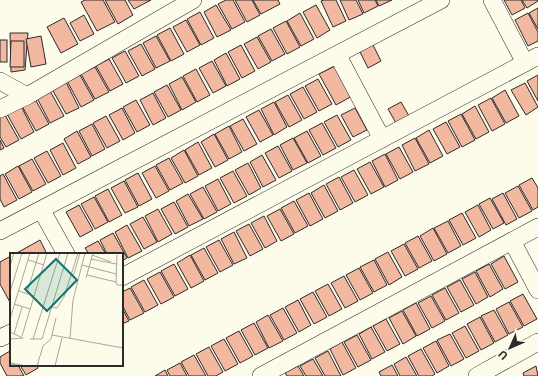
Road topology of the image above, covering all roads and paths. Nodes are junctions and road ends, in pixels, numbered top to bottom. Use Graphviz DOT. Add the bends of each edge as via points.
graph roads {
  1 [pos="193,0"];
  2 [pos="441,0"];
  3 [pos="492,0"];
  4 [pos="338,56"];
  5 [pos="531,60"];
  6 [pos="0,82"];
  7 [pos="26,96"];
  8 [pos="0,109"];
  9 [pos="382,139"];
  10 [pos="42,211"];
  11 [pos="538,227"];
  12 [pos="0,232"];
  13 [pos="512,241"];
  14 [pos="65,253"];
  15 [pos="123,276"];
  16 [pos="538,290"];
  17 [pos="10,333"];
  18 [pos="0,338"];
  19 [pos="538,342"];
  20 [pos="262,376"];
  21 [pos="477,376"];
  1 -- 7 [label="street"];
  2 -- 4 [label="street"];
  3 -- 5 [label="street"];
  4 -- 9 [label="street"];
  4 -- 10 [label="street"];
  5 -- 9 [label="street"];
  6 -- 7 [label="street"];
  7 -- 8 [label="street"];
  9 -- 15 [label="street"];
  10 -- 12 [label="street"];
  10 -- 14 [label="street"];
  11 -- 13 [label="street"];
  13 -- 16 [label="street"];
  13 -- 20 [label="street"];
  17 -- 18 [label="street"];
  19 -- 21 [label="street"];
}
